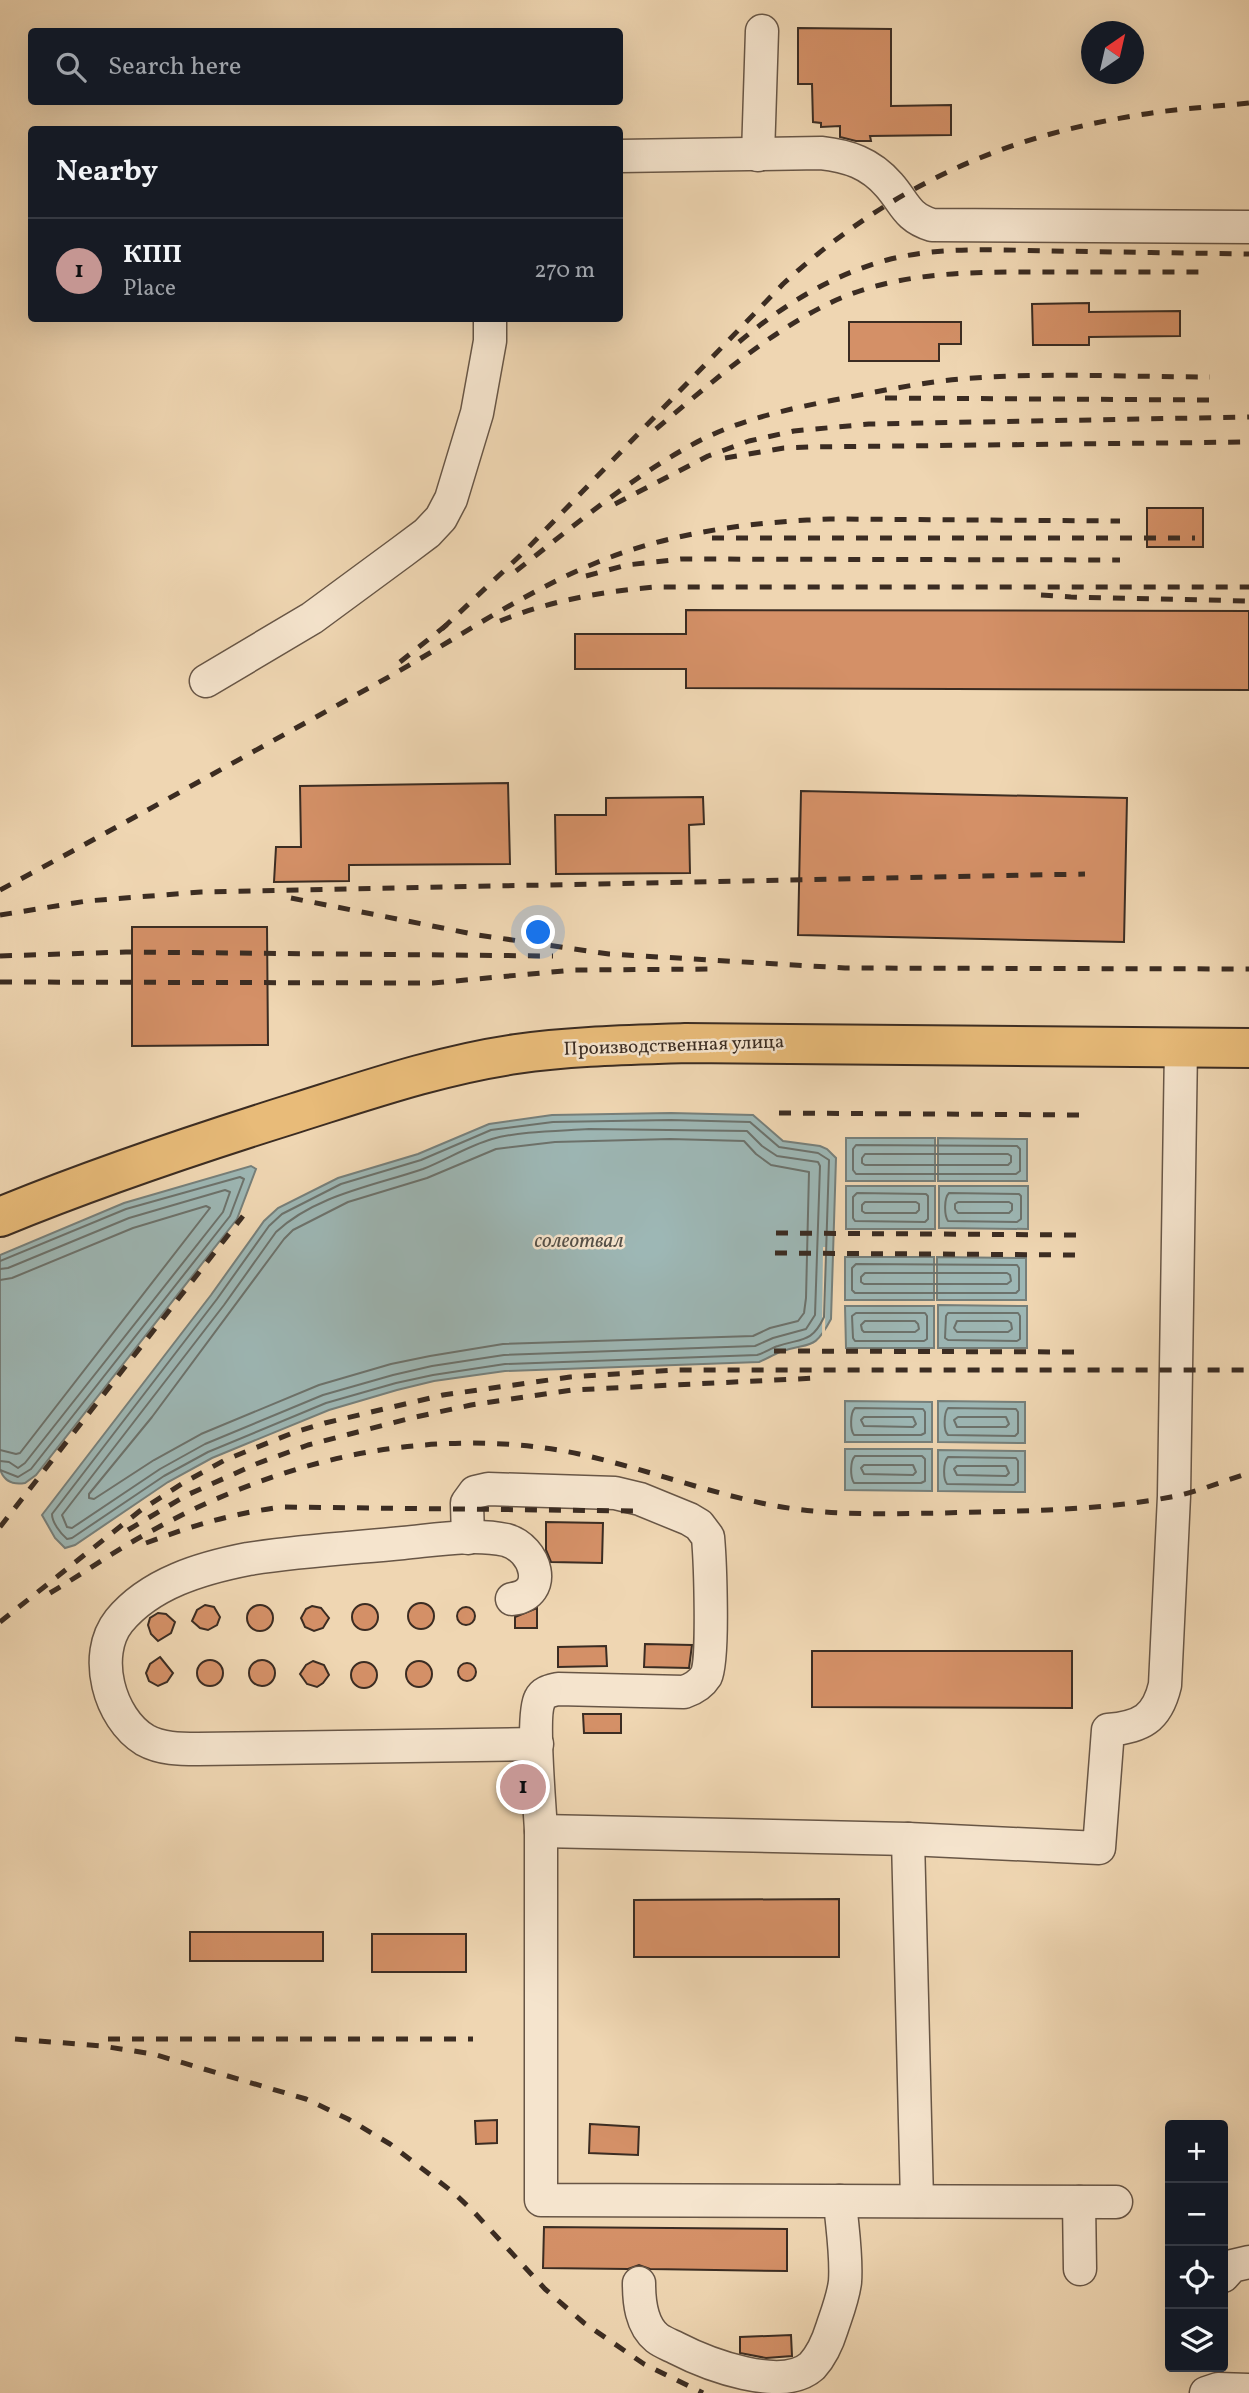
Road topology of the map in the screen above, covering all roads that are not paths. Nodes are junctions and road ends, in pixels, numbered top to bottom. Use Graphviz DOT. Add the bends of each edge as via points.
graph roads {
  1 [pos="762,31"];
  2 [pos="758,155"];
  3 [pos="623,156"];
  4 [pos="1249,227"];
  5 [pos="490,322"];
  6 [pos="206,681"];
  7 [pos="1181,1047"];
  8 [pos="1249,1048"];
  9 [pos="0,1217"];
  10 [pos="468,1538"];
  11 [pos="512,1599"];
  12 [pos="537,1744"];
  13 [pos="541,1831"];
  14 [pos="908,1839"];
  15 [pos="840,2201"];
  16 [pos="917,2201"];
  17 [pos="1079,2202"];
  18 [pos="1116,2202"];
  19 [pos="1249,2262"];
  20 [pos="1080,2269"];
  21 [pos="1228,2270"];
  22 [pos="639,2283"];
  1 -- 2 [label="lane"];
  2 -- 3 [label="lane"];
  2 -- 4 [label="lane" via="821,153 856,160 890,185 910,214 932,225"];
  5 -- 6 [label="lane" via="477,413 441,518 312,618"];
  7 -- 8 [label="main road, Производственная улица"];
  7 -- 9 [label="main road, Производственная улица" via="685,1043 515,1054 443,1068 361,1092 94,1179"];
  7 -- 14 [label="lane" via="1174,1496 1162,1699 1131,1728 1108,1730 1099,1848"];
  10 -- 11 [label="lane" via="507,1541 531,1559 531,1591"];
  10 -- 12 [label="lane" via="467,1503 475,1492 488,1489 615,1493 689,1519 708,1537 710,1655 700,1683 684,1692 546,1692 538,1703"];
  10 -- 12 [label="lane" via="267,1556 220,1564 178,1579 131,1609 111,1632 104,1661 113,1697 131,1728 167,1748"];
  12 -- 13 [label="lane"];
  13 -- 14 [label="lane"];
  13 -- 15 [label="lane" via="541,2200"];
  14 -- 16 [label="lane"];
  15 -- 16 [label="lane"];
  15 -- 22 [label="lane" via="845,2281 841,2304 827,2342 811,2367 792,2378 737,2373 656,2338 643,2320"];
  16 -- 17 [label="lane"];
  17 -- 18 [label="lane"];
  17 -- 20 [label="lane"];
  19 -- 21 [label="lane"];
}
